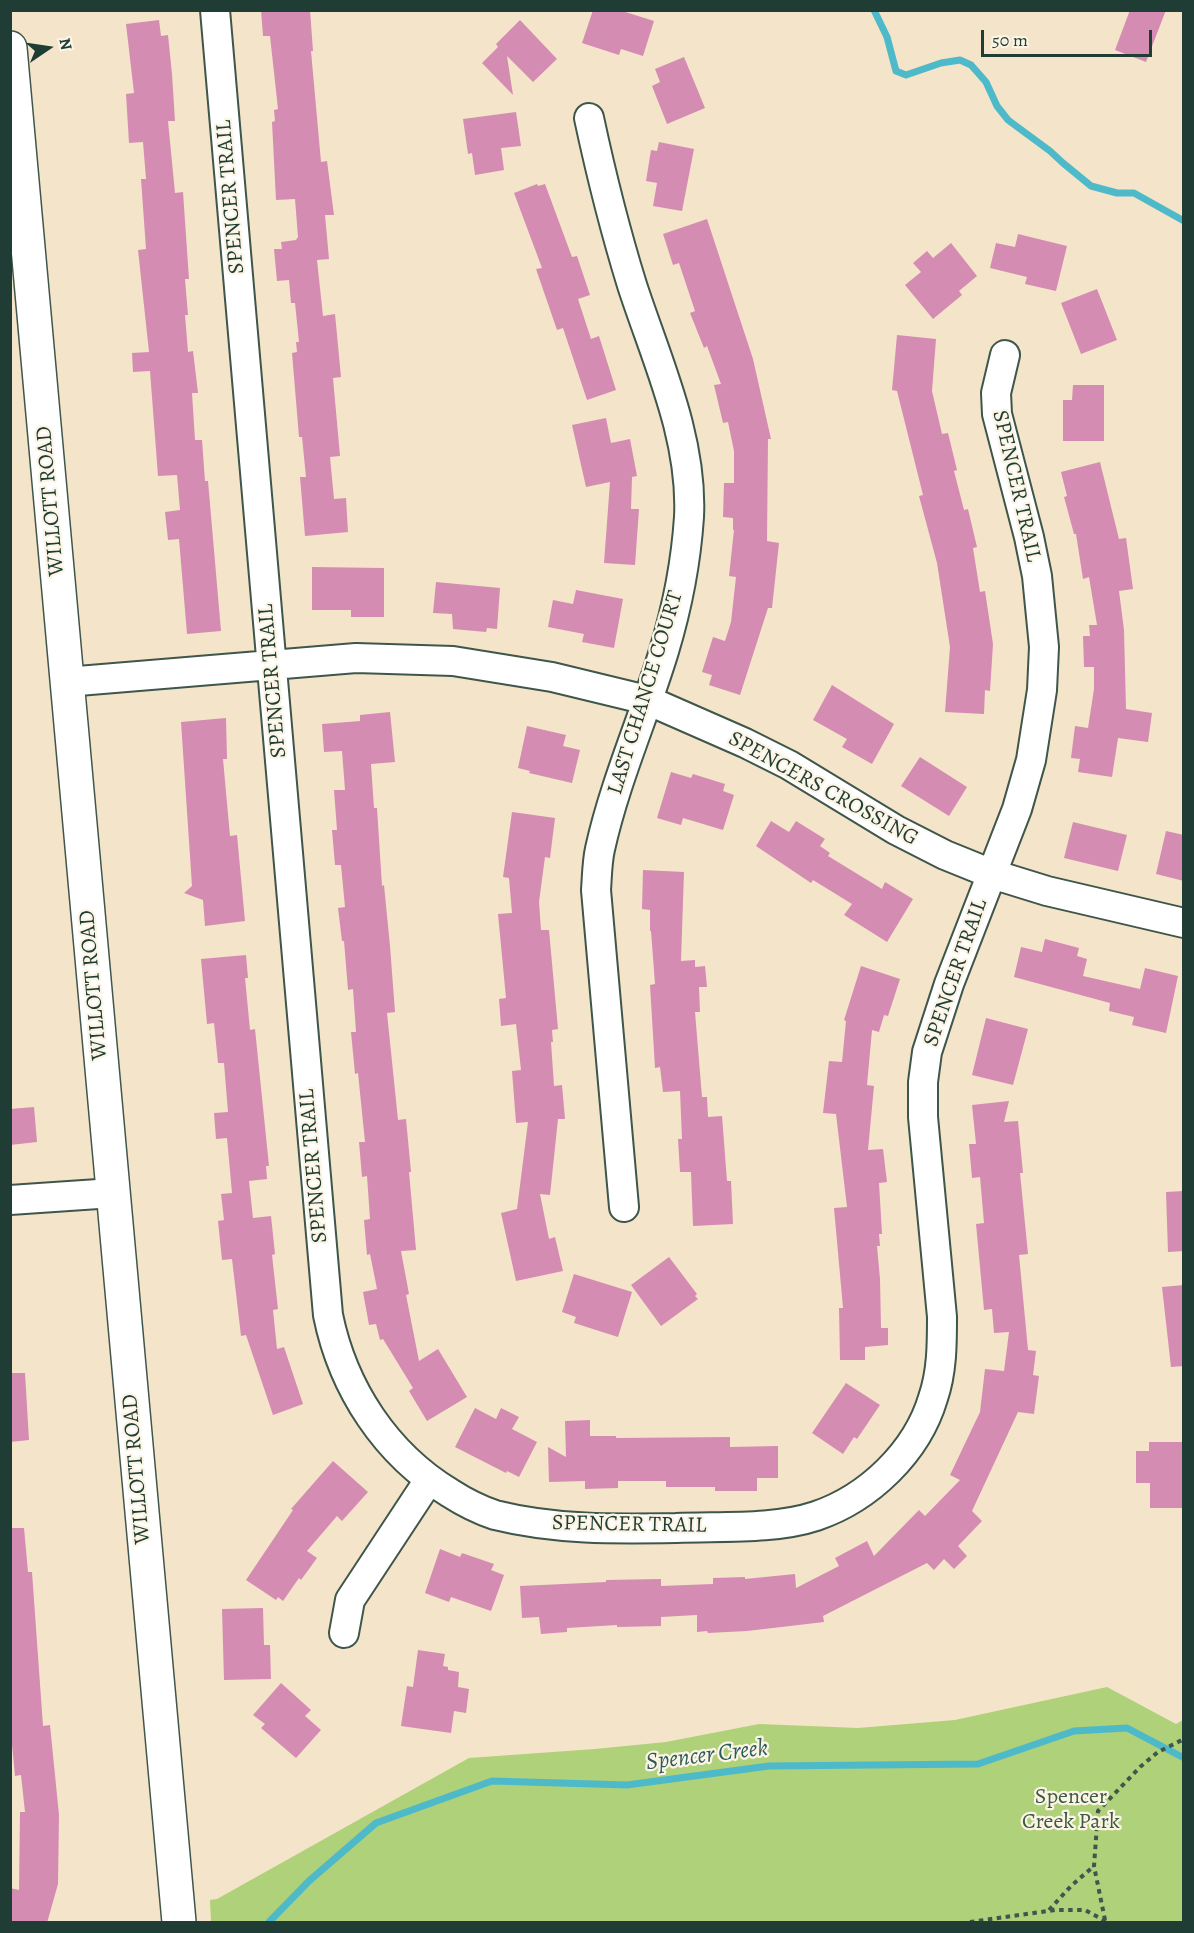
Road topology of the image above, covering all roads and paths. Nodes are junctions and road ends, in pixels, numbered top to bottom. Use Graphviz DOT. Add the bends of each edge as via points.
graph roads {
  1 [pos="215,10"];
  2 [pos="10,48"];
  3 [pos="590,118"];
  4 [pos="1005,356"];
  5 [pos="271,664"];
  6 [pos="66,682"];
  7 [pos="647,700"];
  8 [pos="992,874"];
  9 [pos="1184,923"];
  10 [pos="113,1193"];
  11 [pos="10,1200"];
  12 [pos="624,1207"];
  13 [pos="429,1480"];
  14 [pos="344,1633"];
  15 [pos="1184,1739"];
  16 [pos="1094,1866"];
  17 [pos="1049,1911"];
  18 [pos="1106,1921"];
  19 [pos="179,1923"];
  20 [pos="970,1923"];
  1 -- 5 [label="street, SPENCER TRAIL"];
  2 -- 6 [label="main road, WILLOTT ROAD"];
  3 -- 7 [label="street, LAST CHANCE COURT" via="616,233 671,400 687,475 689,515 685,554 664,650"];
  4 -- 8 [label="street, SPENCER TRAIL" via="996,393 997,414 1029,537 1044,647 1031,760"];
  5 -- 6 [label="street, SPENCERS CROSSING"];
  5 -- 7 [label="street, SPENCERS CROSSING" via="356,658 453,661 552,676"];
  5 -- 13 [label="street, SPENCER TRAIL" via="328,1315 352,1387 395,1449"];
  6 -- 10 [label="main road, WILLOTT ROAD"];
  7 -- 8 [label="street, SPENCERS CROSSING" via="771,756 896,830"];
  7 -- 12 [label="street, LAST CHANCE COURT" via="602,841 596,890"];
  8 -- 9 [label="street, SPENCERS CROSSING"];
  8 -- 13 [label="street, SPENCER TRAIL" via="938,1016 923,1082 922,1117 942,1317 939,1373 920,1427 886,1474 839,1506 784,1523 642,1528 531,1523 493,1514"];
  10 -- 11 [label="street"];
  10 -- 19 [label="main road, WILLOTT ROAD"];
  13 -- 14 [label="street" via="350,1600"];
  15 -- 16 [label="path" via="1140,1767 1098,1812"];
  16 -- 17 [label="path"];
  16 -- 18 [label="path"];
  17 -- 18 [label="path" via="1084,1910"];
  17 -- 20 [label="path"];
}
